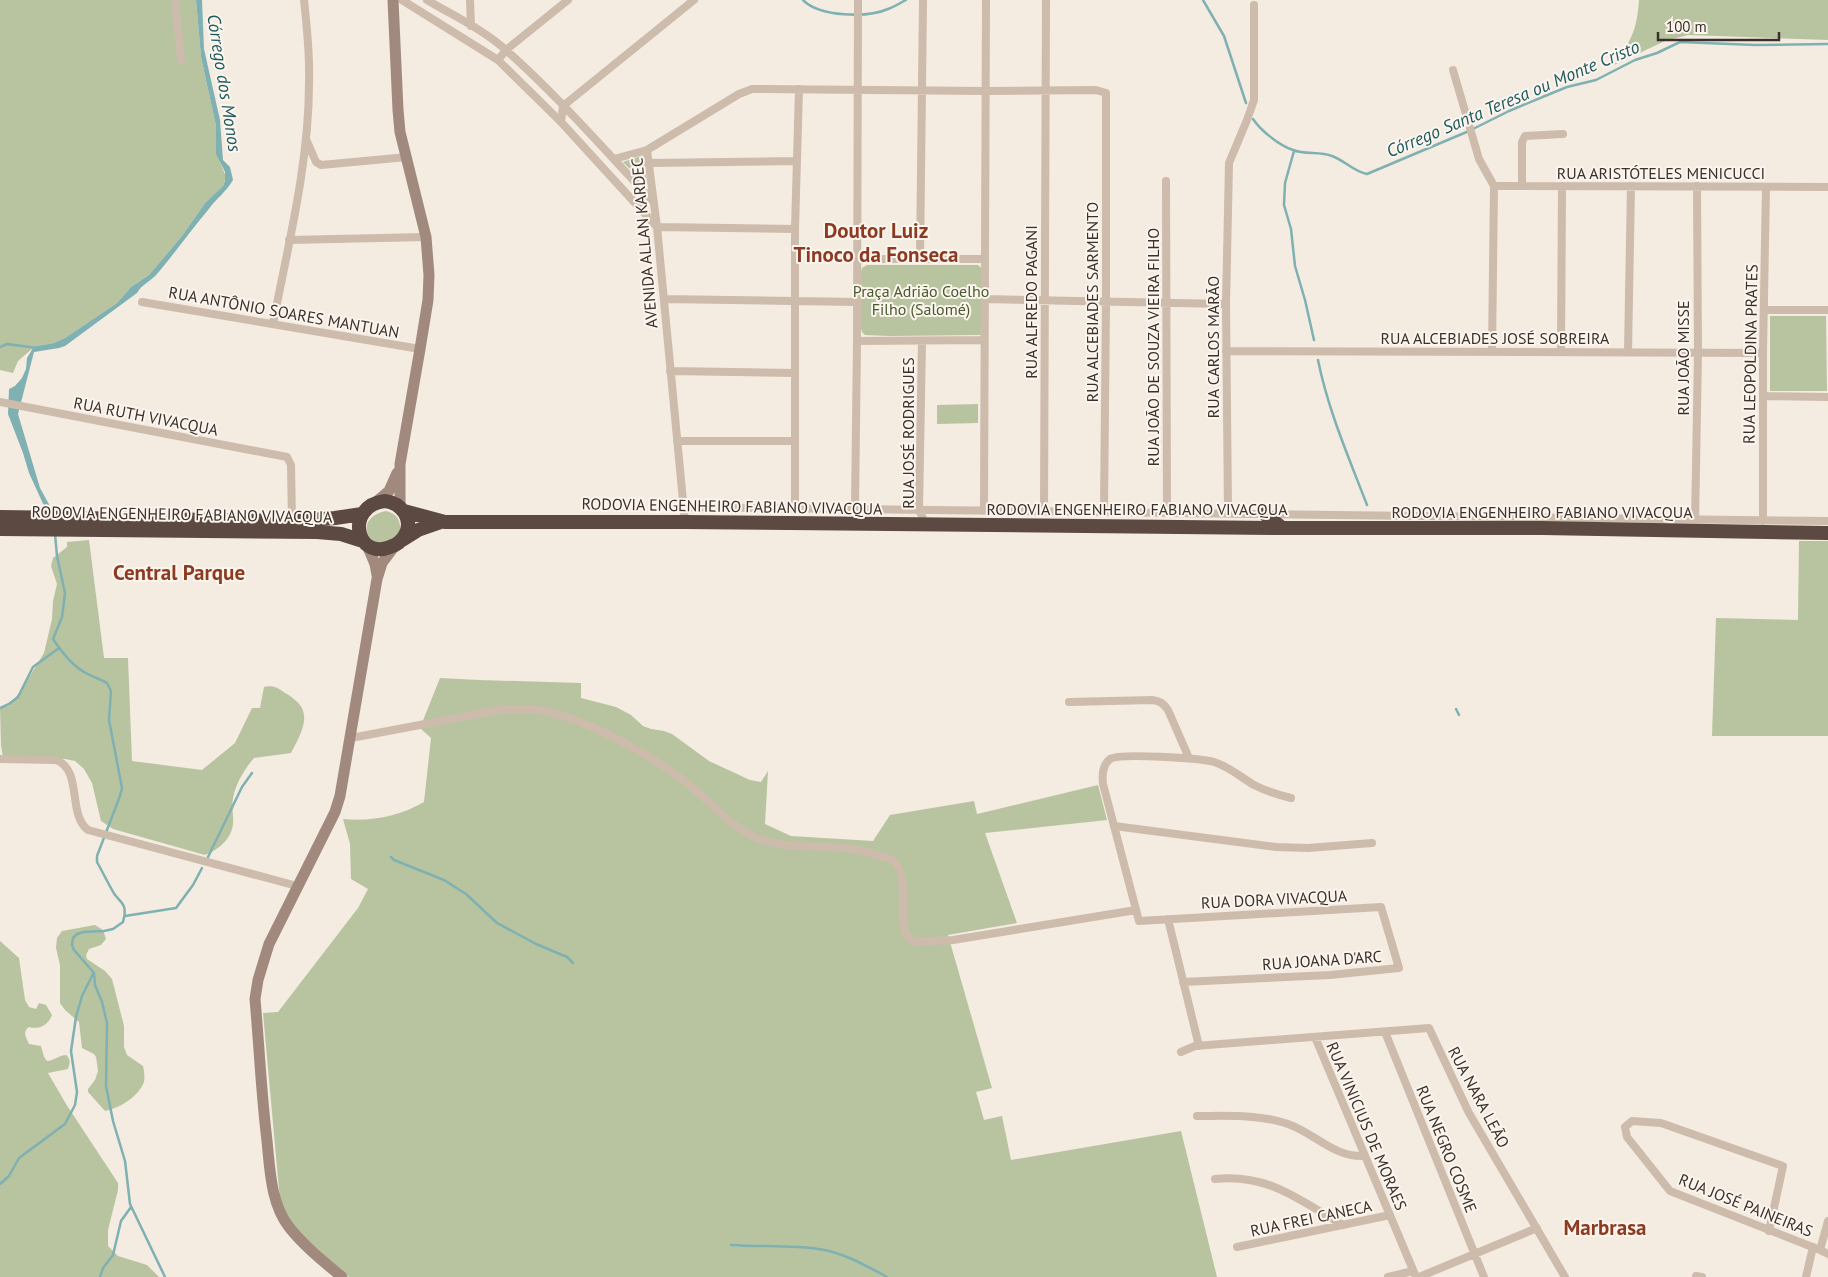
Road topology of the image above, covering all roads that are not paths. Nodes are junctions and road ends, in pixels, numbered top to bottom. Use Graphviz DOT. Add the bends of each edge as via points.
graph roads {
  1 [pos="175,0"];
  2 [pos="304,0"];
  3 [pos="393,0"];
  4 [pos="402,0"];
  5 [pos="427,0"];
  6 [pos="470,0"];
  7 [pos="568,0"];
  8 [pos="694,0"];
  9 [pos="850,0"];
  10 [pos="863,0"];
  11 [pos="923,0"];
  12 [pos="986,0"];
  13 [pos="1046,0"];
  14 [pos="858,4"];
  15 [pos="1254,5"];
  16 [pos="471,26"];
  17 [pos="506,50"];
  18 [pos="181,60"];
  19 [pos="498,60"];
  20 [pos="1453,70"];
  21 [pos="799,89"];
  22 [pos="858,90"];
  23 [pos="922,90"];
  24 [pos="985,91"];
  25 [pos="1046,91"];
  26 [pos="1106,93"];
  27 [pos="563,106"];
  28 [pos="561,122"];
  29 [pos="1563,134"];
  30 [pos="305,138"];
  31 [pos="593,138"];
  32 [pos="584,147"];
  33 [pos="647,150"];
  34 [pos="407,157"];
  35 [pos="614,160"];
  36 [pos="796,161"];
  37 [pos="649,163"];
  38 [pos="1166,181"];
  39 [pos="1522,185"];
  40 [pos="1494,186"];
  41 [pos="1562,186"];
  42 [pos="1631,186"];
  43 [pos="1697,186"];
  44 [pos="1766,187"];
  45 [pos="1828,187"];
  46 [pos="653,201"];
  47 [pos="657,227"];
  48 [pos="795,230"];
  49 [pos="426,237"];
  50 [pos="289,240"];
  51 [pos="857,259"];
  52 [pos="920,259"];
  53 [pos="984,259"];
  54 [pos="664,299"];
  55 [pos="984,299"];
  56 [pos="1044,300"];
  57 [pos="795,301"];
  58 [pos="142,302"];
  59 [pos="857,302"];
  60 [pos="1106,302"];
  61 [pos="1165,303"];
  62 [pos="1226,304"];
  63 [pos="1764,310"];
  64 [pos="1828,310"];
  65 [pos="273,324"];
  66 [pos="984,340"];
  67 [pos="857,341"];
  68 [pos="922,341"];
  69 [pos="420,349"];
  70 [pos="1226,351"];
  71 [pos="1492,351"];
  72 [pos="1561,351"];
  73 [pos="1628,352"];
  74 [pos="1698,353"];
  75 [pos="1763,353"];
  76 [pos="670,371"];
  77 [pos="795,373"];
  78 [pos="1763,396"];
  79 [pos="1828,397"];
  80 [pos="3,403"];
  81 [pos="677,441"];
  82 [pos="795,441"];
  83 [pos="400,464"];
  84 [pos="375,504"];
  85 [pos="683,507"];
  86 [pos="795,508"];
  87 [pos="854,508"];
  88 [pos="402,509"];
  89 [pos="919,510"];
  90 [pos="984,510"];
  91 [pos="1104,511"];
  92 [pos="1044,512"];
  93 [pos="1167,512"];
  94 [pos="1228,512"];
  95 [pos="362,514"];
  96 [pos="1266,514"];
  97 [pos="0,517"];
  98 [pos="292,520"];
  99 [pos="1763,521"];
  100 [pos="1828,521"];
  101 [pos="445,522"];
  102 [pos="685,522"];
  103 [pos="1470,522"];
  104 [pos="41,524"];
  105 [pos="67,524"];
  106 [pos="926,525"];
  107 [pos="1695,525"];
  108 [pos="1282,528"];
  109 [pos="0,529"];
  110 [pos="1828,532"];
  111 [pos="399,542"];
  112 [pos="365,543"];
  113 [pos="377,579"];
  114 [pos="1068,702"];
  115 [pos="351,738"];
  116 [pos="1189,758"];
  117 [pos="0,759"];
  118 [pos="1291,798"];
  119 [pos="1114,826"];
  120 [pos="1372,843"];
  121 [pos="297,886"];
  122 [pos="1381,907"];
  123 [pos="1136,910"];
  124 [pos="1168,919"];
  125 [pos="1183,982"];
  126 [pos="1385,1032"];
  127 [pos="1315,1037"];
  128 [pos="1199,1046"];
  129 [pos="1181,1052"];
  130 [pos="1197,1116"];
  131 [pos="1364,1156"];
  132 [pos="1215,1179"];
  133 [pos="1390,1215"];
  134 [pos="1828,1221"];
  135 [pos="1344,1225"];
  136 [pos="1537,1228"];
  137 [pos="1769,1231"];
  138 [pos="1237,1247"];
  139 [pos="1816,1248"];
  140 [pos="1474,1254"];
  141 [pos="1828,1254"];
  142 [pos="1416,1275"];
  143 [pos="342,1277"];
  144 [pos="1388,1277"];
  145 [pos="1484,1277"];
  146 [pos="1565,1277"];
  147 [pos="1806,1277"];
  1 -- 18 [label="street"];
  2 -- 30 [label="street" via="309,83"];
  3 -- 34 [label="street" via="398,110"];
  4 -- 19 [label="street"];
  5 -- 16 [label="street"];
  6 -- 16 [label="street"];
  7 -- 17 [label="street"];
  8 -- 27 [label="street"];
  9 -- 14 [label="street"];
  10 -- 14 [label="street"];
  11 -- 23 [label="street"];
  12 -- 24 [label="street"];
  13 -- 25 [label="street, RUA ALFREDO PAGANI"];
  14 -- 22 [label="street"];
  15 -- 62 [label="street, RUA CARLOS MARÃO" via="1254,100 1229,163"];
  16 -- 17 [label="street"];
  17 -- 19 [label="street"];
  17 -- 27 [label="street"];
  19 -- 28 [label="street"];
  20 -- 40 [label="street" via="1483,169"];
  21 -- 22 [label="street, AVENIDA ALLAN KARDEC"];
  21 -- 33 [label="street, AVENIDA ALLAN KARDEC" via="746,91"];
  21 -- 36 [label="street"];
  22 -- 23 [label="street, AVENIDA ALLAN KARDEC"];
  22 -- 51 [label="street"];
  23 -- 24 [label="street, AVENIDA ALLAN KARDEC"];
  23 -- 52 [label="street"];
  24 -- 25 [label="street, AVENIDA ALLAN KARDEC"];
  24 -- 53 [label="street"];
  25 -- 26 [label="street, AVENIDA ALLAN KARDEC" via="1096,90"];
  25 -- 56 [label="street, RUA ALFREDO PAGANI"];
  26 -- 60 [label="street, RUA ALCEBIADES SARMENTO"];
  27 -- 28 [label="street"];
  27 -- 31 [label="street"];
  28 -- 32 [label="street"];
  29 -- 39 [label="street" via="1525,136 1522,142"];
  30 -- 34 [label="street" via="316,162 321,165"];
  30 -- 50 [label="street"];
  31 -- 32 [label="street"];
  31 -- 35 [label="street"];
  32 -- 47 [label="street"];
  33 -- 35 [label="street"];
  33 -- 37 [label="street, AVENIDA ALLAN KARDEC"];
  34 -- 49 [label="street"];
  35 -- 46 [label="street"];
  36 -- 37 [label="street"];
  36 -- 48 [label="street"];
  37 -- 46 [label="street, AVENIDA ALLAN KARDEC"];
  38 -- 61 [label="street, RUA JOÃO DE SOUZA VIEIRA FILHO"];
  39 -- 40 [label="street, RUA ARISTÓTELES MENICUCCI"];
  39 -- 41 [label="street, RUA ARISTÓTELES MENICUCCI"];
  40 -- 71 [label="street"];
  41 -- 42 [label="street, RUA ARISTÓTELES MENICUCCI"];
  41 -- 72 [label="street"];
  42 -- 43 [label="street, RUA ARISTÓTELES MENICUCCI"];
  42 -- 73 [label="street"];
  43 -- 44 [label="street, RUA ARISTÓTELES MENICUCCI"];
  43 -- 74 [label="street, RUA JOÃO MISSE"];
  44 -- 45 [label="street, RUA ARISTÓTELES MENICUCCI"];
  44 -- 63 [label="street, RUA LEOPOLDINA PRATES"];
  46 -- 47 [label="street, AVENIDA ALLAN KARDEC"];
  47 -- 48 [label="street"];
  47 -- 54 [label="street, AVENIDA ALLAN KARDEC"];
  48 -- 57 [label="street"];
  49 -- 50 [label="street"];
  49 -- 69 [label="street" via="430,275"];
  50 -- 65 [label="street"];
  51 -- 52 [label="street"];
  51 -- 59 [label="street"];
  52 -- 53 [label="street"];
  53 -- 55 [label="street"];
  54 -- 57 [label="street"];
  54 -- 76 [label="street, AVENIDA ALLAN KARDEC"];
  55 -- 56 [label="street"];
  55 -- 66 [label="street"];
  56 -- 60 [label="street"];
  56 -- 92 [label="street, RUA ALFREDO PAGANI"];
  57 -- 59 [label="street"];
  57 -- 77 [label="street"];
  58 -- 65 [label="street, RUA ANTÔNIO SOARES MANTUAN"];
  59 -- 67 [label="street"];
  60 -- 61 [label="street"];
  60 -- 91 [label="street, RUA ALCEBIADES SARMENTO"];
  61 -- 62 [label="street"];
  61 -- 93 [label="street, RUA JOÃO DE SOUZA VIEIRA FILHO"];
  62 -- 70 [label="street, RUA CARLOS MARÃO"];
  63 -- 64 [label="street"];
  63 -- 75 [label="street, RUA LEOPOLDINA PRATES"];
  65 -- 69 [label="street, RUA ANTÔNIO SOARES MANTUAN"];
  66 -- 68 [label="street"];
  66 -- 90 [label="street"];
  67 -- 68 [label="street"];
  67 -- 87 [label="street"];
  68 -- 89 [label="street, RUA JOSÉ RODRIGUES"];
  69 -- 83 [label="street"];
  70 -- 71 [label="street, RUA ALCEBIADES JOSÉ SOBREIRA"];
  70 -- 94 [label="street, RUA CARLOS MARÃO"];
  71 -- 72 [label="street, RUA ALCEBIADES JOSÉ SOBREIRA"];
  72 -- 73 [label="street, RUA ALCEBIADES JOSÉ SOBREIRA"];
  73 -- 74 [label="street, RUA ALCEBIADES JOSÉ SOBREIRA"];
  74 -- 75 [label="street, RUA ALCEBIADES JOSÉ SOBREIRA"];
  74 -- 107 [label="street, RUA JOÃO MISSE"];
  75 -- 78 [label="street, RUA LEOPOLDINA PRATES"];
  76 -- 77 [label="street"];
  76 -- 81 [label="street, AVENIDA ALLAN KARDEC"];
  77 -- 82 [label="street"];
  78 -- 79 [label="street"];
  78 -- 99 [label="street, RUA LEOPOLDINA PRATES"];
  80 -- 98 [label="street, RUA RUTH VIVACQUA" via="287,457 292,464"];
  81 -- 82 [label="street"];
  81 -- 85 [label="street, AVENIDA ALLAN KARDEC"];
  82 -- 86 [label="street"];
  83 -- 84 [label="street" via="389,491"];
  83 -- 88 [label="street"];
  84 -- 88 [label="highway" via="385,501"];
  84 -- 95 [label="highway"];
  85 -- 86 [label="street"];
  85 -- 102 [label="street, AVENIDA ALLAN KARDEC"];
  86 -- 87 [label="street"];
  87 -- 89 [label="street"];
  88 -- 101 [label="highway, RODOVIA ENGENHEIRO FABIANO VIVACQUA"];
  88 -- 111 [label="highway" via="408,524"];
  89 -- 90 [label="street"];
  89 -- 106 [label="street, RUA JOSÉ RODRIGUES"];
  90 -- 92 [label="street"];
  91 -- 92 [label="street"];
  91 -- 93 [label="street"];
  93 -- 94 [label="street"];
  94 -- 96 [label="street"];
  95 -- 98 [label="highway, RODOVIA ENGENHEIRO FABIANO VIVACQUA"];
  95 -- 112 [label="highway" via="358,531"];
  96 -- 103 [label="street"];
  96 -- 108 [label="highway"];
  97 -- 104 [label="highway, RODOVIA ENGENHEIRO FABIANO VIVACQUA"];
  98 -- 105 [label="highway, RODOVIA ENGENHEIRO FABIANO VIVACQUA"];
  99 -- 100 [label="street"];
  99 -- 107 [label="street"];
  101 -- 102 [label="highway, RODOVIA ENGENHEIRO FABIANO VIVACQUA"];
  101 -- 111 [label="highway, RODOVIA ENGENHEIRO FABIANO VIVACQUA" via="427,526"];
  102 -- 106 [label="highway, RODOVIA ENGENHEIRO FABIANO VIVACQUA"];
  103 -- 107 [label="highway, RODOVIA ENGENHEIRO FABIANO VIVACQUA"];
  103 -- 108 [label="highway, RODOVIA ENGENHEIRO FABIANO VIVACQUA"];
  104 -- 105 [label="highway, RODOVIA ENGENHEIRO FABIANO VIVACQUA"];
  104 -- 109 [label="highway, RODOVIA ENGENHEIRO FABIANO VIVACQUA"];
  105 -- 112 [label="highway, RODOVIA ENGENHEIRO FABIANO VIVACQUA" via="318,532 341,534"];
  106 -- 108 [label="highway, RODOVIA ENGENHEIRO FABIANO VIVACQUA"];
  107 -- 110 [label="highway, RODOVIA ENGENHEIRO FABIANO VIVACQUA"];
  111 -- 112 [label="highway" via="384,549"];
  111 -- 113 [label="street" via="382,563"];
  112 -- 113 [label="street" via="375,564"];
  113 -- 115 [label="street"];
  114 -- 116 [label="street" via="1159,701 1168,710"];
  115 -- 121 [label="street" via="336,812"];
  115 -- 123 [label="street" via="499,710 546,712 575,720 640,750 756,838 780,845 843,848 893,859 902,877 905,930 909,940 914,942 953,940"];
  116 -- 118 [label="street" via="1215,763 1273,794"];
  116 -- 119 [label="street" via="1121,757 1109,760 1102,777"];
  117 -- 121 [label="street" via="62,762 69,772 81,823 88,830"];
  119 -- 120 [label="street" via="1276,847"];
  119 -- 123 [label="street"];
  121 -- 143 [label="street" via="269,944 255,1000 272,1185 289,1227"];
  122 -- 124 [label="street, RUA DORA VIVACQUA"];
  122 -- 125 [label="street, RUA JOANA D'ARC" via="1400,968"];
  123 -- 124 [label="street" via="1139,921"];
  124 -- 125 [label="street"];
  125 -- 128 [label="street"];
  126 -- 127 [label="street, RUA NARA LEÃO"];
  126 -- 136 [label="street, RUA NARA LEÃO" via="1429,1028 1469,1113"];
  126 -- 140 [label="street, RUA NEGRO COSME"];
  127 -- 128 [label="street, RUA VINICIUS DE MORAES"];
  127 -- 131 [label="street, RUA VINICIUS DE MORAES"];
  128 -- 129 [label="street, RUA VINICIUS DE MORAES"];
  130 -- 131 [label="street" via="1253,1116 1286,1123 1340,1153"];
  131 -- 133 [label="street, RUA VINICIUS DE MORAES"];
  132 -- 135 [label="street" via="1233,1177 1266,1182"];
  133 -- 135 [label="street, RUA FREI CANECA"];
  133 -- 142 [label="street, RUA VINICIUS DE MORAES"];
  134 -- 139 [label="street"];
  135 -- 138 [label="street, RUA FREI CANECA"];
  136 -- 140 [label="street"];
  136 -- 146 [label="street, RUA NARA LEÃO"];
  137 -- 137 [label="street, RUA JOSÉ PAINEIRAS" via="1670,1191 1627,1137 1625,1127 1632,1121 1661,1122 1783,1166"];
  137 -- 139 [label="street, RUA JOSÉ PAINEIRAS"];
  139 -- 141 [label="street, RUA JOSÉ PAINEIRAS"];
  139 -- 147 [label="street"];
  140 -- 142 [label="street"];
  140 -- 145 [label="street, RUA NEGRO COSME"];
  142 -- 144 [label="street"];
}
